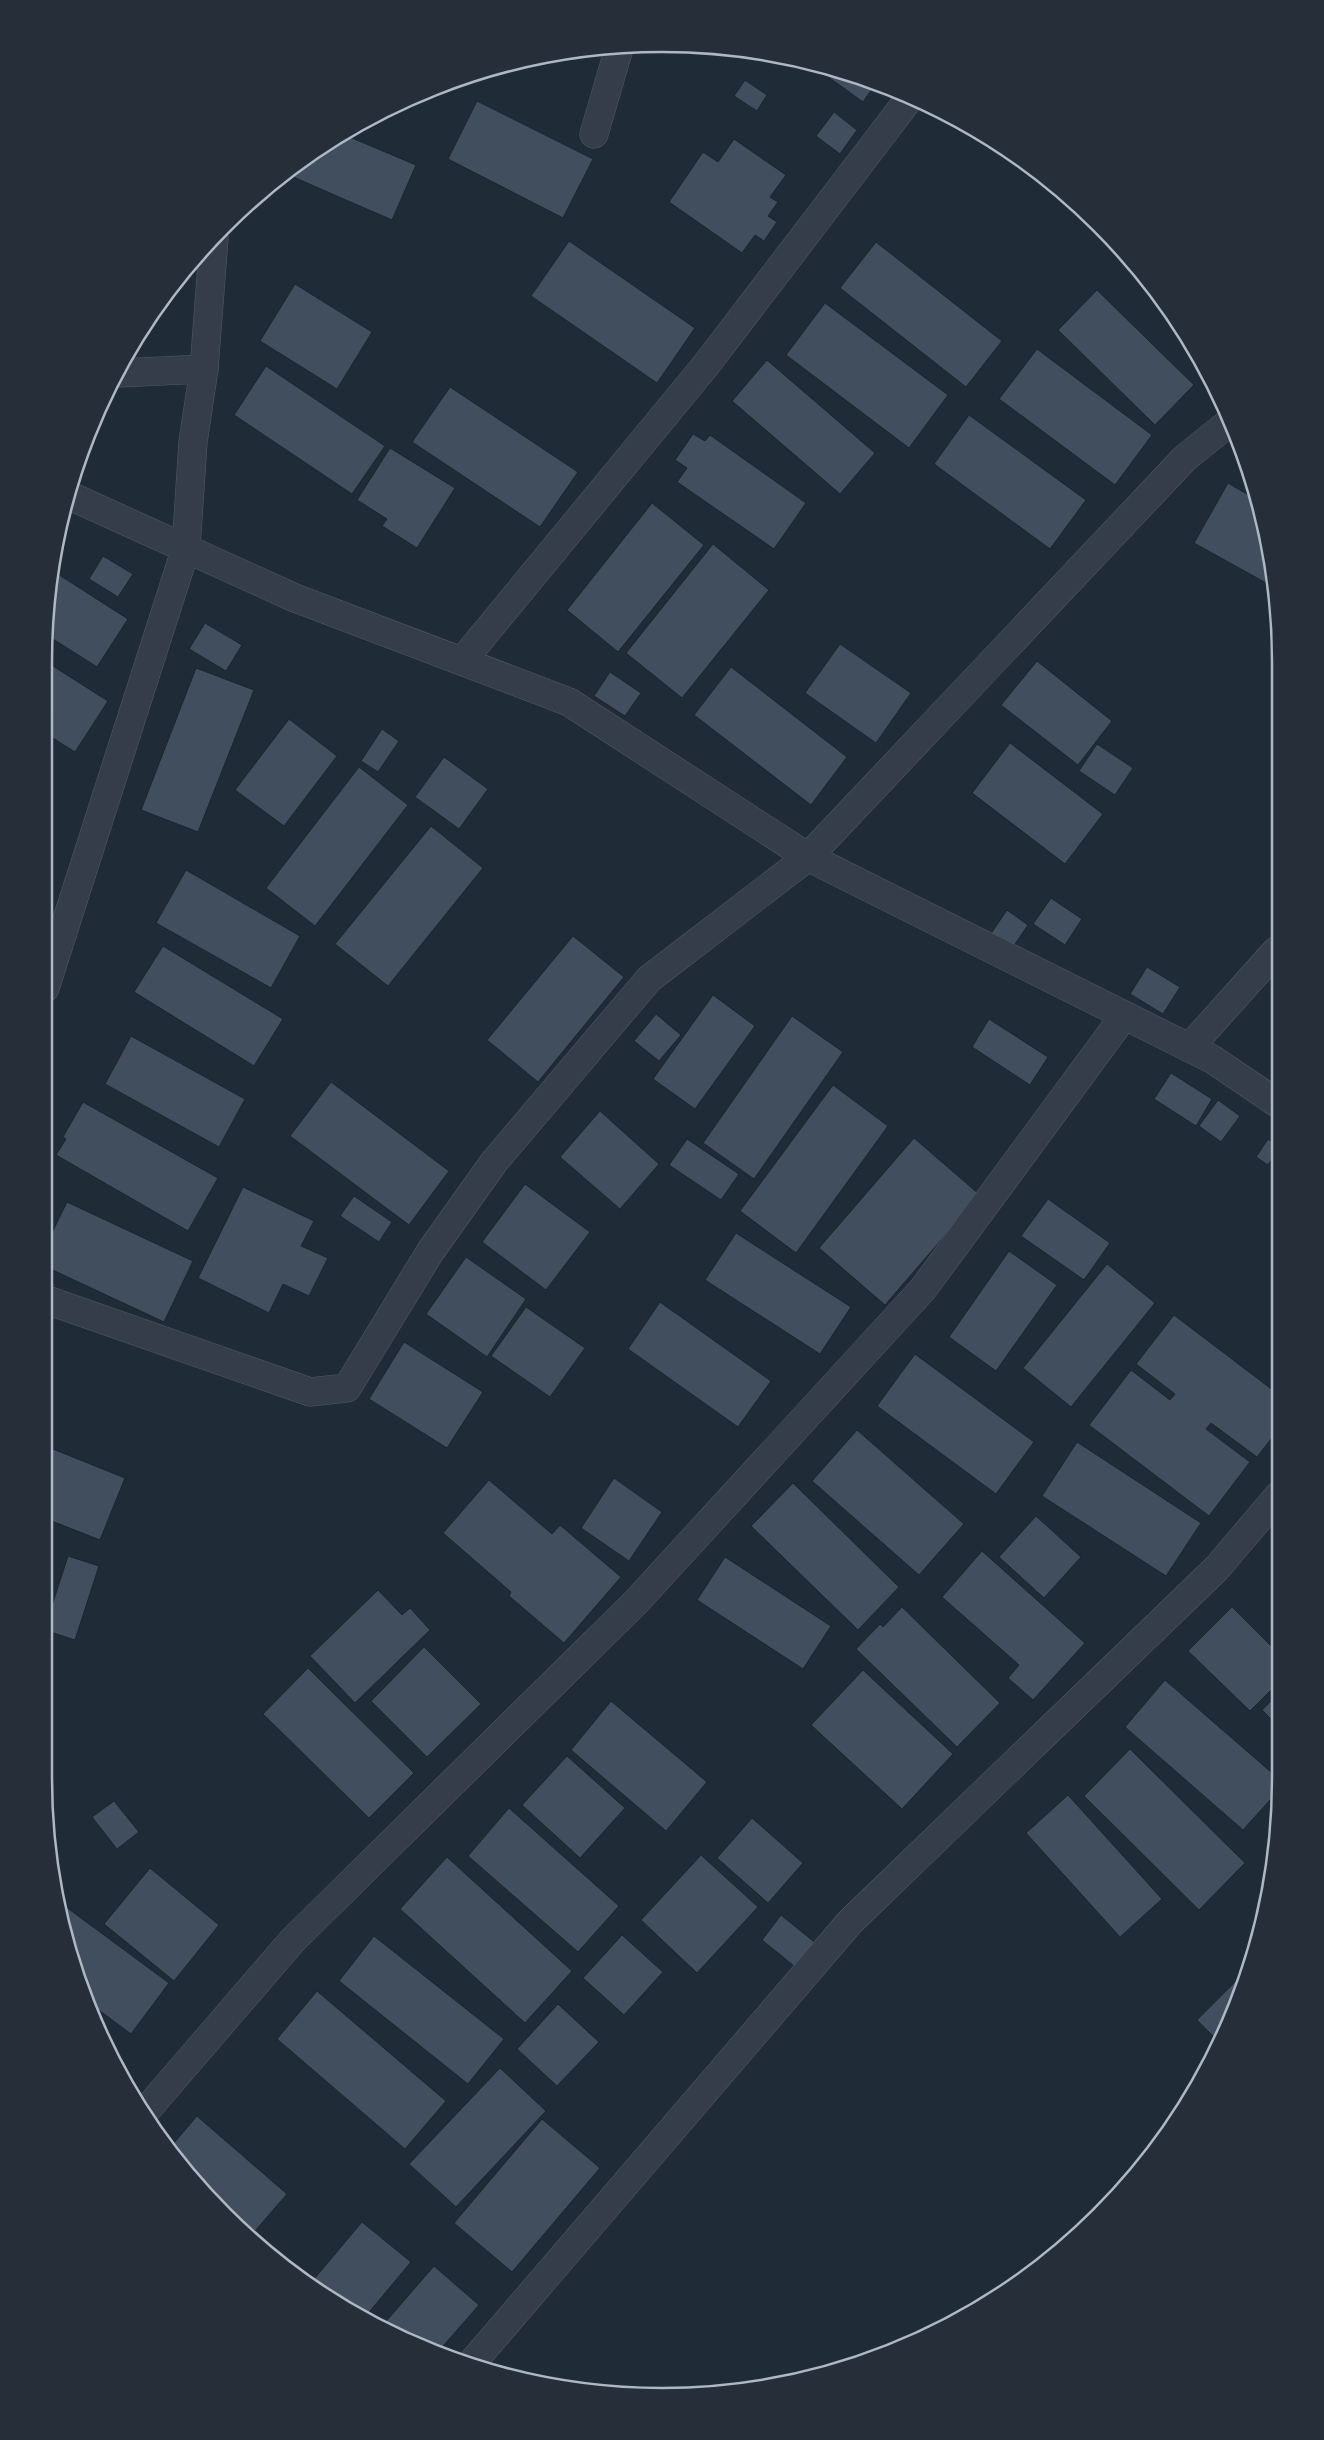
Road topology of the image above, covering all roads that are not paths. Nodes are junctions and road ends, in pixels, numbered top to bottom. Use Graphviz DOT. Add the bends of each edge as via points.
graph roads {
  1 [pos="617,54"];
  2 [pos="905,103"];
  3 [pos="594,134"];
  4 [pos="213,250"];
  5 [pos="204,369"];
  6 [pos="126,372"];
  7 [pos="1224,427"];
  8 [pos="75,498"];
  9 [pos="186,548"];
  10 [pos="463,660"];
  11 [pos="808,857"];
  12 [pos="1272,955"];
  13 [pos="53,963"];
  14 [pos="1124,1016"];
  15 [pos="1189,1048"];
  16 [pos="1272,1100"];
  17 [pos="53,1302"];
  18 [pos="1272,1503"];
  19 [pos="149,2107"];
  20 [pos="476,2358"];
  1 -- 3 [label="street"];
  2 -- 10 [label="street" via="706,365"];
  4 -- 5 [label="street"];
  5 -- 6 [label="street"];
  5 -- 9 [label="street" via="193,442"];
  7 -- 11 [label="street" via="1185,458"];
  8 -- 9 [label="street"];
  9 -- 10 [label="street" via="295,598"];
  9 -- 13 [label="street"];
  10 -- 11 [label="street" via="569,702"];
  11 -- 14 [label="street"];
  11 -- 17 [label="street" via="649,979 494,1162 430,1252 347,1388 310,1392"];
  12 -- 15 [label="street"];
  14 -- 15 [label="street"];
  14 -- 19 [label="street" via="922,1289 636,1602 292,1941"];
  15 -- 16 [label="street" via="1212,1059"];
  18 -- 20 [label="street" via="1217,1568 850,1922"];
}
